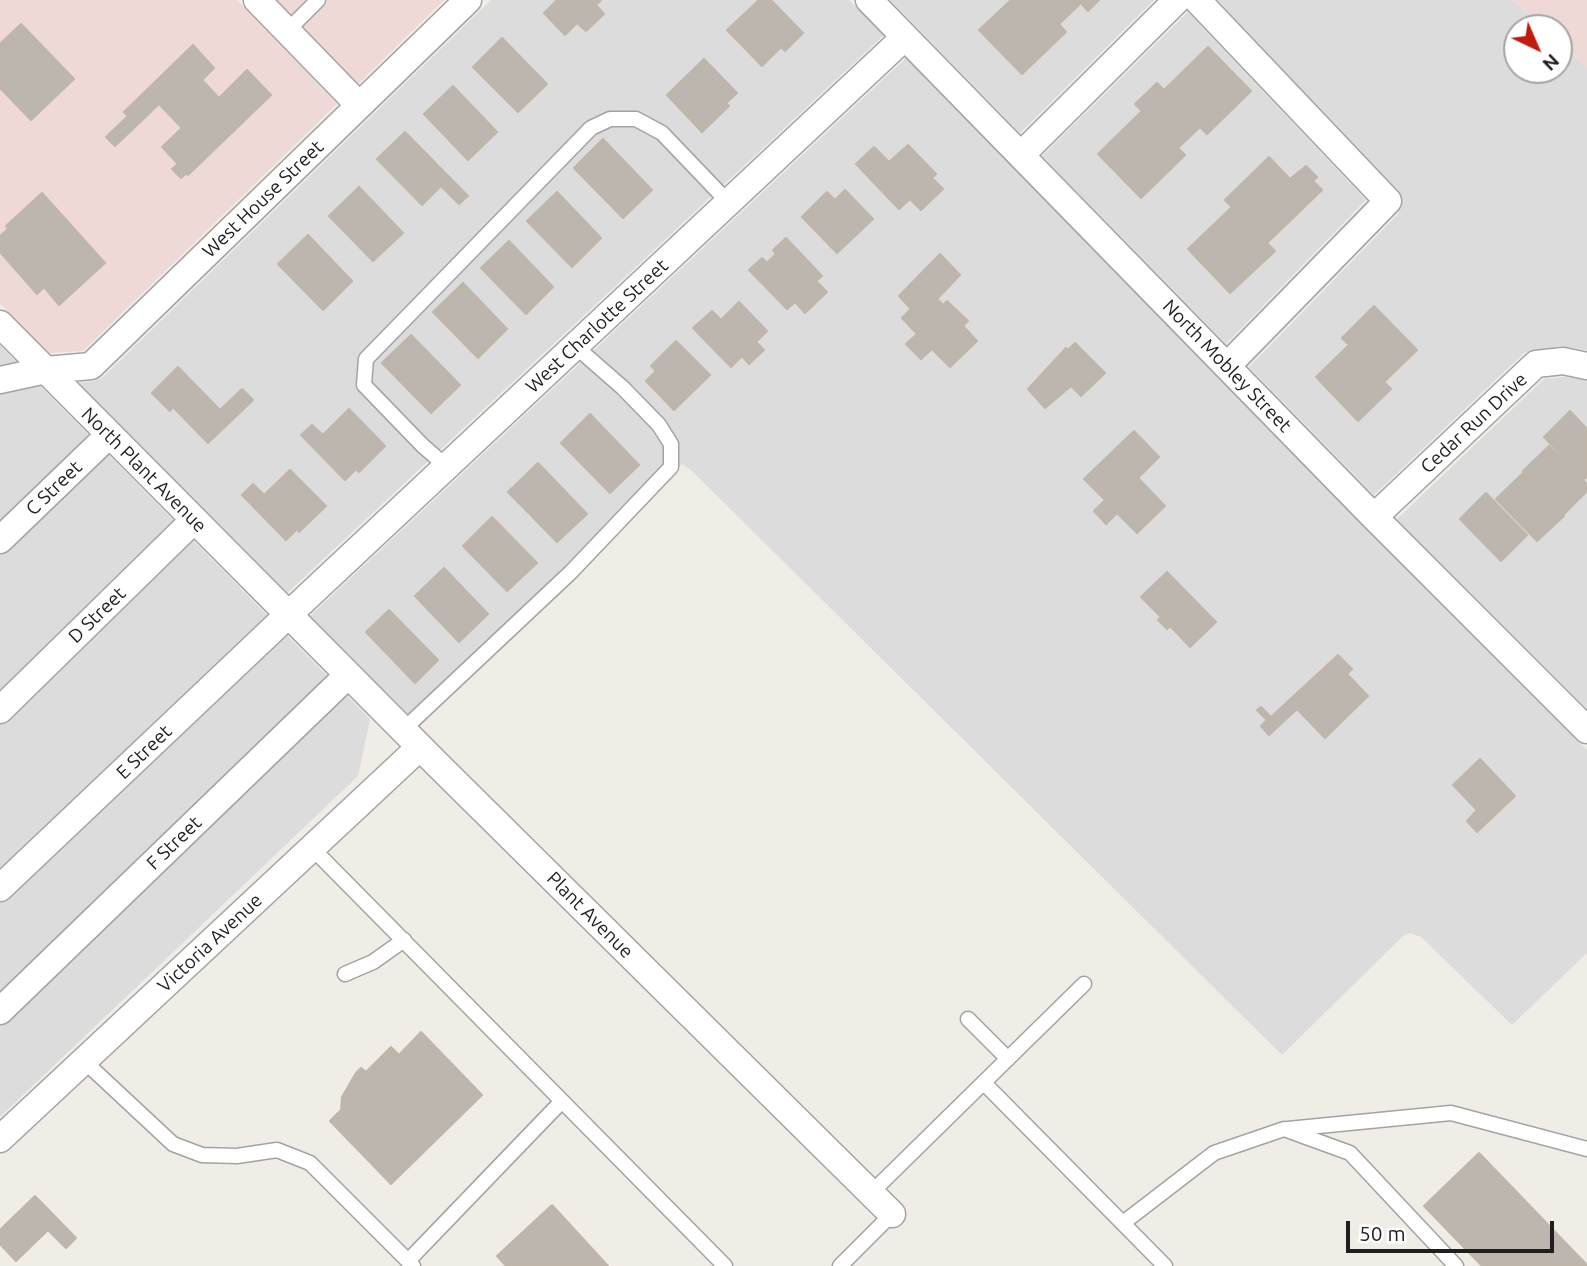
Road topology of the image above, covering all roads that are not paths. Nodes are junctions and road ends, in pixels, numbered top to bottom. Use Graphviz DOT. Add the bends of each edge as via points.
graph roads {
  1 [pos="257,0"];
  2 [pos="318,0"];
  3 [pos="468,0"];
  4 [pos="869,0"];
  5 [pos="1177,0"];
  6 [pos="1197,0"];
  7 [pos="287,31"];
  8 [pos="905,37"];
  9 [pos="359,105"];
  10 [pos="1021,155"];
  11 [pos="729,202"];
  12 [pos="0,324"];
  13 [pos="575,346"];
  14 [pos="1227,366"];
  15 [pos="1587,366"];
  16 [pos="46,370"];
  17 [pos="0,380"];
  18 [pos="109,435"];
  19 [pos="446,466"];
  20 [pos="1374,517"];
  21 [pos="194,520"];
  22 [pos="0,540"];
  23 [pos="288,615"];
  24 [pos="348,675"];
  25 [pos="0,710"];
  26 [pos="1587,730"];
  27 [pos="412,738"];
  28 [pos="312,848"];
  29 [pos="0,888"];
  30 [pos="404,940"];
  31 [pos="345,974"];
  32 [pos="1084,984"];
  33 [pos="0,1011"];
  34 [pos="968,1019"];
  35 [pos="1008,1059"];
  36 [pos="84,1061"];
  37 [pos="984,1083"];
  38 [pos="562,1101"];
  39 [pos="1283,1129"];
  40 [pos="0,1139"];
  41 [pos="1587,1149"];
  42 [pos="871,1193"];
  43 [pos="892,1214"];
  44 [pos="1123,1223"];
  45 [pos="411,1264"];
  46 [pos="725,1266"];
  47 [pos="840,1266"];
  48 [pos="1166,1266"];
  49 [pos="1456,1266"];
  1 -- 7 [label="street"];
  2 -- 7 [label="lane"];
  3 -- 9 [label="street, West House Street"];
  4 -- 8 [label="street, North Mobley Street"];
  5 -- 10 [label="street"];
  6 -- 14 [label="street" via="1388,201"];
  7 -- 9 [label="street"];
  8 -- 10 [label="street, North Mobley Street"];
  8 -- 11 [label="street, West Charlotte Street"];
  9 -- 16 [label="street, West House Street" via="91,366"];
  10 -- 14 [label="street, North Mobley Street"];
  11 -- 13 [label="street, West Charlotte Street"];
  11 -- 19 [label="lane" via="662,133 636,119 610,119 591,128 366,359 364,385"];
  12 -- 16 [label="street, North Plant Avenue"];
  13 -- 19 [label="street, West Charlotte Street"];
  13 -- 27 [label="lane" via="659,425 671,444 671,467"];
  14 -- 20 [label="street, North Mobley Street"];
  15 -- 20 [label="street, Cedar Run Drive" via="1563,361 1536,364"];
  16 -- 17 [label="street, West House Street"];
  16 -- 18 [label="street, North Plant Avenue"];
  18 -- 21 [label="street, North Plant Avenue"];
  18 -- 22 [label="street, C Street"];
  19 -- 23 [label="street, West Charlotte Street"];
  20 -- 26 [label="street, North Mobley Street"];
  21 -- 23 [label="street, North Plant Avenue"];
  21 -- 25 [label="street, D Street"];
  23 -- 24 [label="street, Plant Avenue"];
  23 -- 29 [label="street, E Street"];
  24 -- 27 [label="street, Plant Avenue"];
  24 -- 33 [label="street, F Street"];
  27 -- 28 [label="street, Victoria Avenue"];
  27 -- 42 [label="street, Plant Avenue"];
  28 -- 30 [label="lane"];
  28 -- 36 [label="street, Victoria Avenue"];
  30 -- 31 [label="lane" via="373,962"];
  30 -- 38 [label="lane"];
  32 -- 35 [label="lane"];
  34 -- 35 [label="lane"];
  35 -- 37 [label="lane"];
  36 -- 40 [label="street, Victoria Avenue"];
  36 -- 45 [label="lane" via="173,1144 202,1155 277,1150 310,1163"];
  37 -- 42 [label="lane"];
  37 -- 44 [label="lane"];
  38 -- 45 [label="lane"];
  38 -- 46 [label="lane"];
  39 -- 41 [label="lane" via="1451,1113"];
  39 -- 44 [label="lane" via="1214,1153"];
  39 -- 49 [label="lane" via="1350,1153"];
  42 -- 43 [label="street, Plant Avenue"];
  43 -- 47 [label="lane"];
  44 -- 48 [label="lane"];
}
